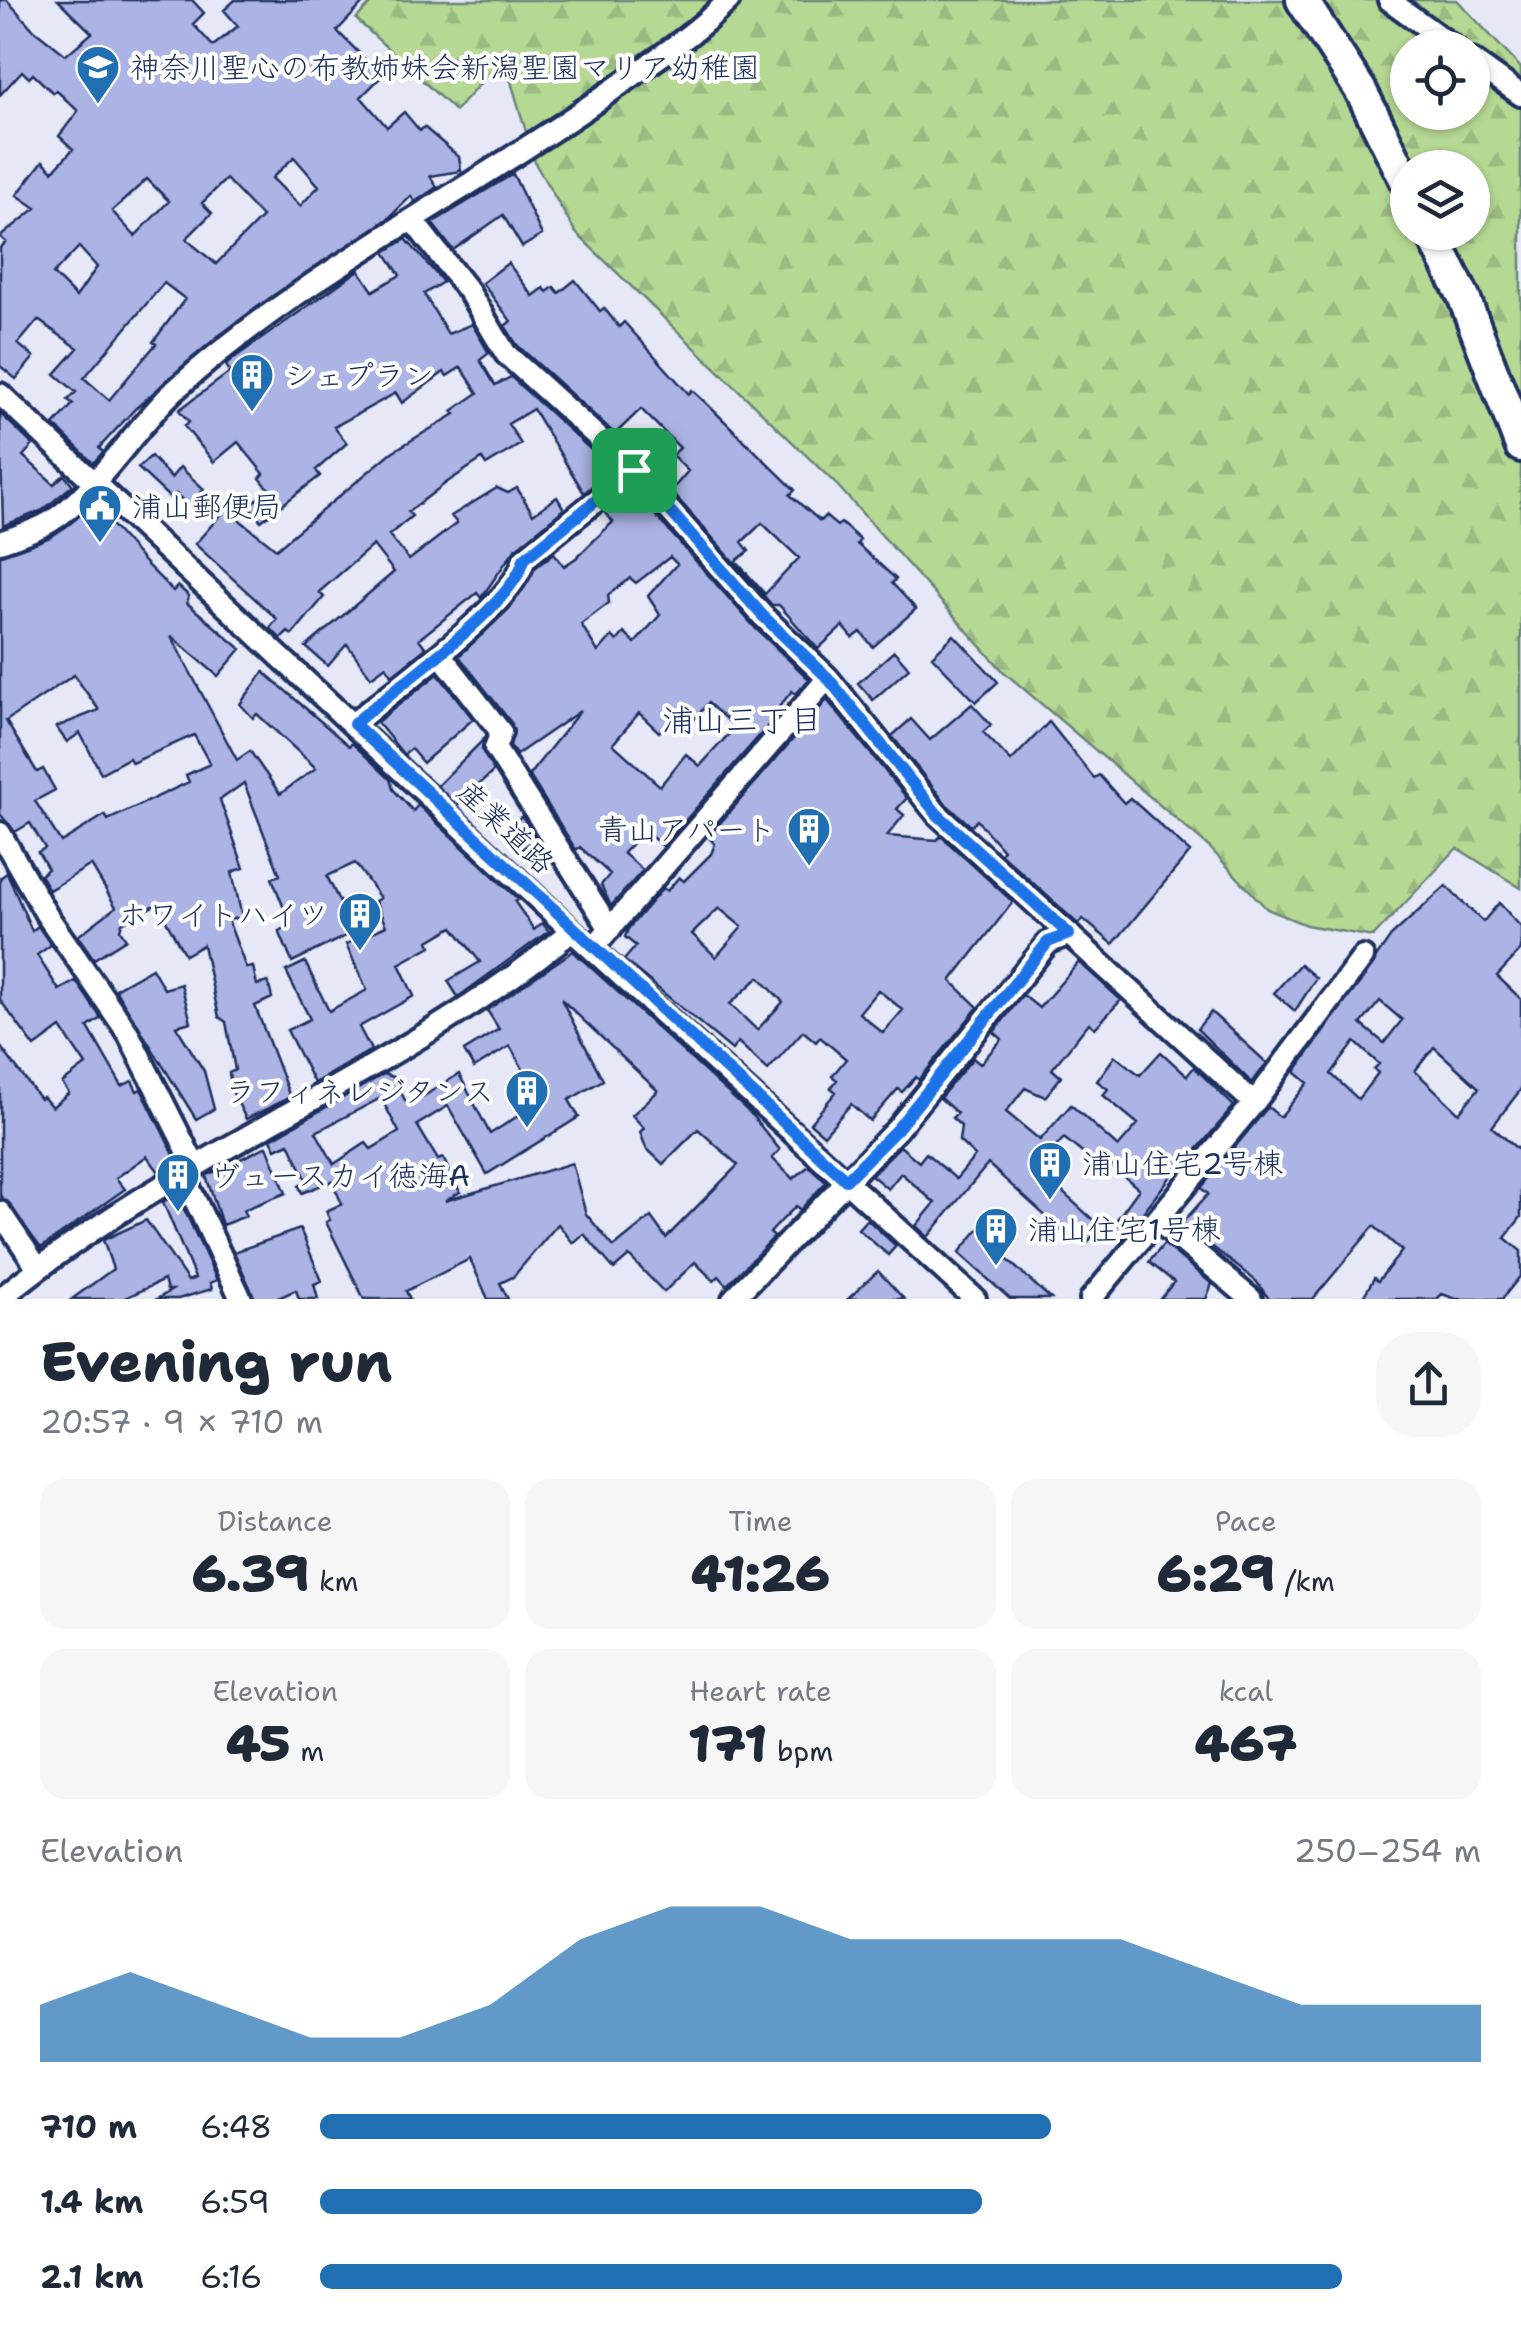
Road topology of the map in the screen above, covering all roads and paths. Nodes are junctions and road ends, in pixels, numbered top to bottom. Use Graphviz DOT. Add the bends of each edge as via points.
graph roads {
  1 [pos="729,0"];
  2 [pos="1302,0"];
  3 [pos="1388,0"];
  4 [pos="1430,30"];
  5 [pos="1490,72"];
  6 [pos="1521,94"];
  7 [pos="1390,150"];
  8 [pos="413,222"];
  9 [pos="1440,250"];
  10 [pos="0,394"];
  11 [pos="1521,446"];
  12 [pos="634,470"];
  13 [pos="94,480"];
  14 [pos="0,542"];
  15 [pos="440,654"];
  16 [pos="828,678"];
  17 [pos="354,724"];
  18 [pos="0,833"];
  19 [pos="7,859"];
  20 [pos="610,929"];
  21 [pos="572,931"];
  22 [pos="1069,934"];
  23 [pos="592,949"];
  24 [pos="1363,958"];
  25 [pos="1254,1102"];
  26 [pos="189,1170"];
  27 [pos="846,1180"];
  28 [pos="0,1212"];
  29 [pos="1157,1220"];
  30 [pos="38,1268"];
  31 [pos="0,1299"];
  32 [pos="240,1299"];
  33 [pos="733,1299"];
  34 [pos="976,1299"];
  35 [pos="1091,1299"];
  36 [pos="1251,1299"];
  1 -- 8 [label="street" via="518,157"];
  2 -- 7 [label="highway"];
  3 -- 4 [label="street"];
  5 -- 6 [label="street"];
  8 -- 12 [label="street" via="469,292 506,354"];
  8 -- 13 [label="street" via="292,297 208,360 146,416"];
  9 -- 11 [label="highway"];
  10 -- 13 [label="street, 産業道路"];
  12 -- 15 [label="street" via="524,559 520,578"];
  12 -- 16 [label="street" via="762,615"];
  13 -- 14 [label="street" via="51,522"];
  13 -- 17 [label="street, 産業道路"];
  15 -- 17 [label="street"];
  15 -- 20 [label="street" via="502,732 495,748"];
  16 -- 20 [label="street"];
  16 -- 22 [label="street" via="937,814"];
  17 -- 21 [label="street, 産業道路"];
  18 -- 19 [label="street"];
  19 -- 26 [label="street" via="128,1032"];
  20 -- 23 [label="street"];
  21 -- 23 [label="street, 産業道路"];
  21 -- 26 [label="street" via="508,984"];
  22 -- 25 [label="street"];
  22 -- 27 [label="street" via="1048,942 897,1129"];
  23 -- 27 [label="street, 産業道路"];
  24 -- 25 [label="street"];
  25 -- 29 [label="street"];
  26 -- 30 [label="street"];
  26 -- 32 [label="street"];
  27 -- 33 [label="street"];
  27 -- 34 [label="street, 産業道路"];
  28 -- 30 [label="street"];
  29 -- 35 [label="street"];
  29 -- 36 [label="street"];
  30 -- 31 [label="street"];
}
